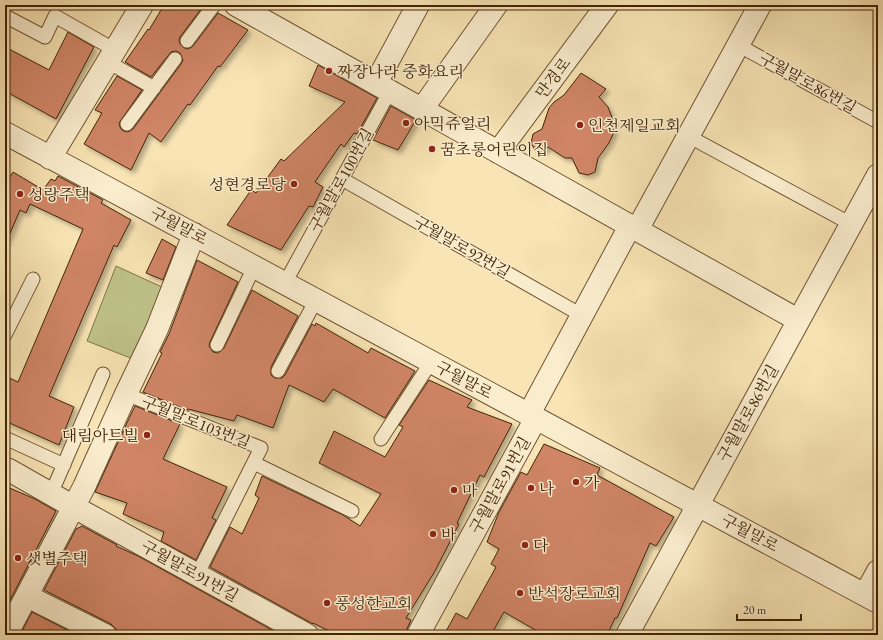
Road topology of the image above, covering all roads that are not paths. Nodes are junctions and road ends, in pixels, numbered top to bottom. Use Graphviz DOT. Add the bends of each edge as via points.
graph roads {
  1 [pos="142,5"];
  2 [pos="214,5"];
  3 [pos="236,5"];
  4 [pos="418,5"];
  5 [pos="496,5"];
  6 [pos="607,5"];
  7 [pos="760,5"];
  8 [pos="5,16"];
  9 [pos="187,41"];
  10 [pos="738,45"];
  11 [pos="111,56"];
  12 [pos="175,59"];
  13 [pos="383,87"];
  14 [pos="154,88"];
  15 [pos="422,109"];
  16 [pos="878,122"];
  17 [pos="127,124"];
  18 [pos="688,136"];
  19 [pos="8,141"];
  20 [pos="498,152"];
  21 [pos="50,158"];
  22 [pos="878,175"];
  23 [pos="342,179"];
  24 [pos="851,224"];
  25 [pos="634,228"];
  26 [pos="194,234"];
  27 [pos="254,267"];
  28 [pos="33,279"];
  29 [pos="285,283"];
  30 [pos="316,300"];
  31 [pos="583,316"];
  32 [pos="798,320"];
  33 [pos="5,335"];
  34 [pos="217,345"];
  35 [pos="431,362"];
  36 [pos="278,370"];
  37 [pos="103,374"];
  38 [pos="126,394"];
  39 [pos="533,416"];
  40 [pos="5,438"];
  41 [pos="382,439"];
  42 [pos="254,463"];
  43 [pos="64,465"];
  44 [pos="5,470"];
  45 [pos="51,494"];
  46 [pos="698,505"];
  47 [pos="74,508"];
  48 [pos="352,511"];
  49 [pos="878,571"];
  50 [pos="197,575"];
  51 [pos="27,596"];
  52 [pos="871,598"];
  53 [pos="6,635"];
  54 [pos="106,635"];
  55 [pos="307,635"];
  56 [pos="418,635"];
  57 [pos="627,635"];
  1 -- 11 [label="street"];
  2 -- 9 [label="lane"];
  3 -- 13 [label="street"];
  4 -- 13 [label="street, 구월말로100번길"];
  5 -- 15 [label="street"];
  6 -- 20 [label="street, 만경로"];
  7 -- 10 [label="street"];
  8 -- 11 [label="lane" via="45,37 55,16"];
  10 -- 16 [label="lane, 구월말로86번길"];
  10 -- 18 [label="street"];
  11 -- 14 [label="lane"];
  11 -- 21 [label="street"];
  12 -- 14 [label="lane"];
  13 -- 15 [label="street"];
  13 -- 23 [label="lane, 구월말로100번길"];
  14 -- 17 [label="lane"];
  15 -- 20 [label="street"];
  18 -- 24 [label="lane"];
  18 -- 25 [label="street"];
  19 -- 21 [label="street, 구월말로"];
  20 -- 25 [label="street"];
  21 -- 26 [label="street, 구월말로"];
  22 -- 24 [label="street, 구월말로86번길"];
  23 -- 29 [label="lane, 구월말로100번길"];
  23 -- 31 [label="lane, 구월말로92번길"];
  24 -- 32 [label="street, 구월말로86번길"];
  25 -- 31 [label="street"];
  25 -- 32 [label="street"];
  26 -- 27 [label="street, 구월말로"];
  26 -- 38 [label="street, 구월말로103번길" via="157,329"];
  27 -- 29 [label="street, 구월말로"];
  27 -- 34 [label="lane"];
  28 -- 33 [label="lane"];
  29 -- 30 [label="street, 구월말로"];
  30 -- 35 [label="street, 구월말로"];
  30 -- 36 [label="lane"];
  31 -- 39 [label="street"];
  32 -- 46 [label="street, 구월말로86번길"];
  35 -- 39 [label="street, 구월말로"];
  35 -- 41 [label="lane"];
  37 -- 43 [label="lane"];
  38 -- 42 [label="lane, 구월말로103번길" via="261,448"];
  38 -- 47 [label="street, 구월말로103번길"];
  39 -- 46 [label="street, 구월말로"];
  39 -- 56 [label="street, 구월말로91번길"];
  40 -- 43 [label="lane"];
  42 -- 48 [label="lane, 구월말로103번길"];
  42 -- 50 [label="lane"];
  43 -- 45 [label="lane"];
  44 -- 45 [label="street"];
  45 -- 47 [label="street"];
  46 -- 52 [label="street, 구월말로"];
  46 -- 57 [label="street, 구월말로86번길"];
  47 -- 50 [label="street, 구월말로91번길"];
  47 -- 51 [label="street, 구월말로103번길"];
  49 -- 52 [label="street"];
  50 -- 55 [label="street, 구월말로91번길"];
  51 -- 53 [label="street, 구월말로103번길"];
  51 -- 54 [label="street"];
}
